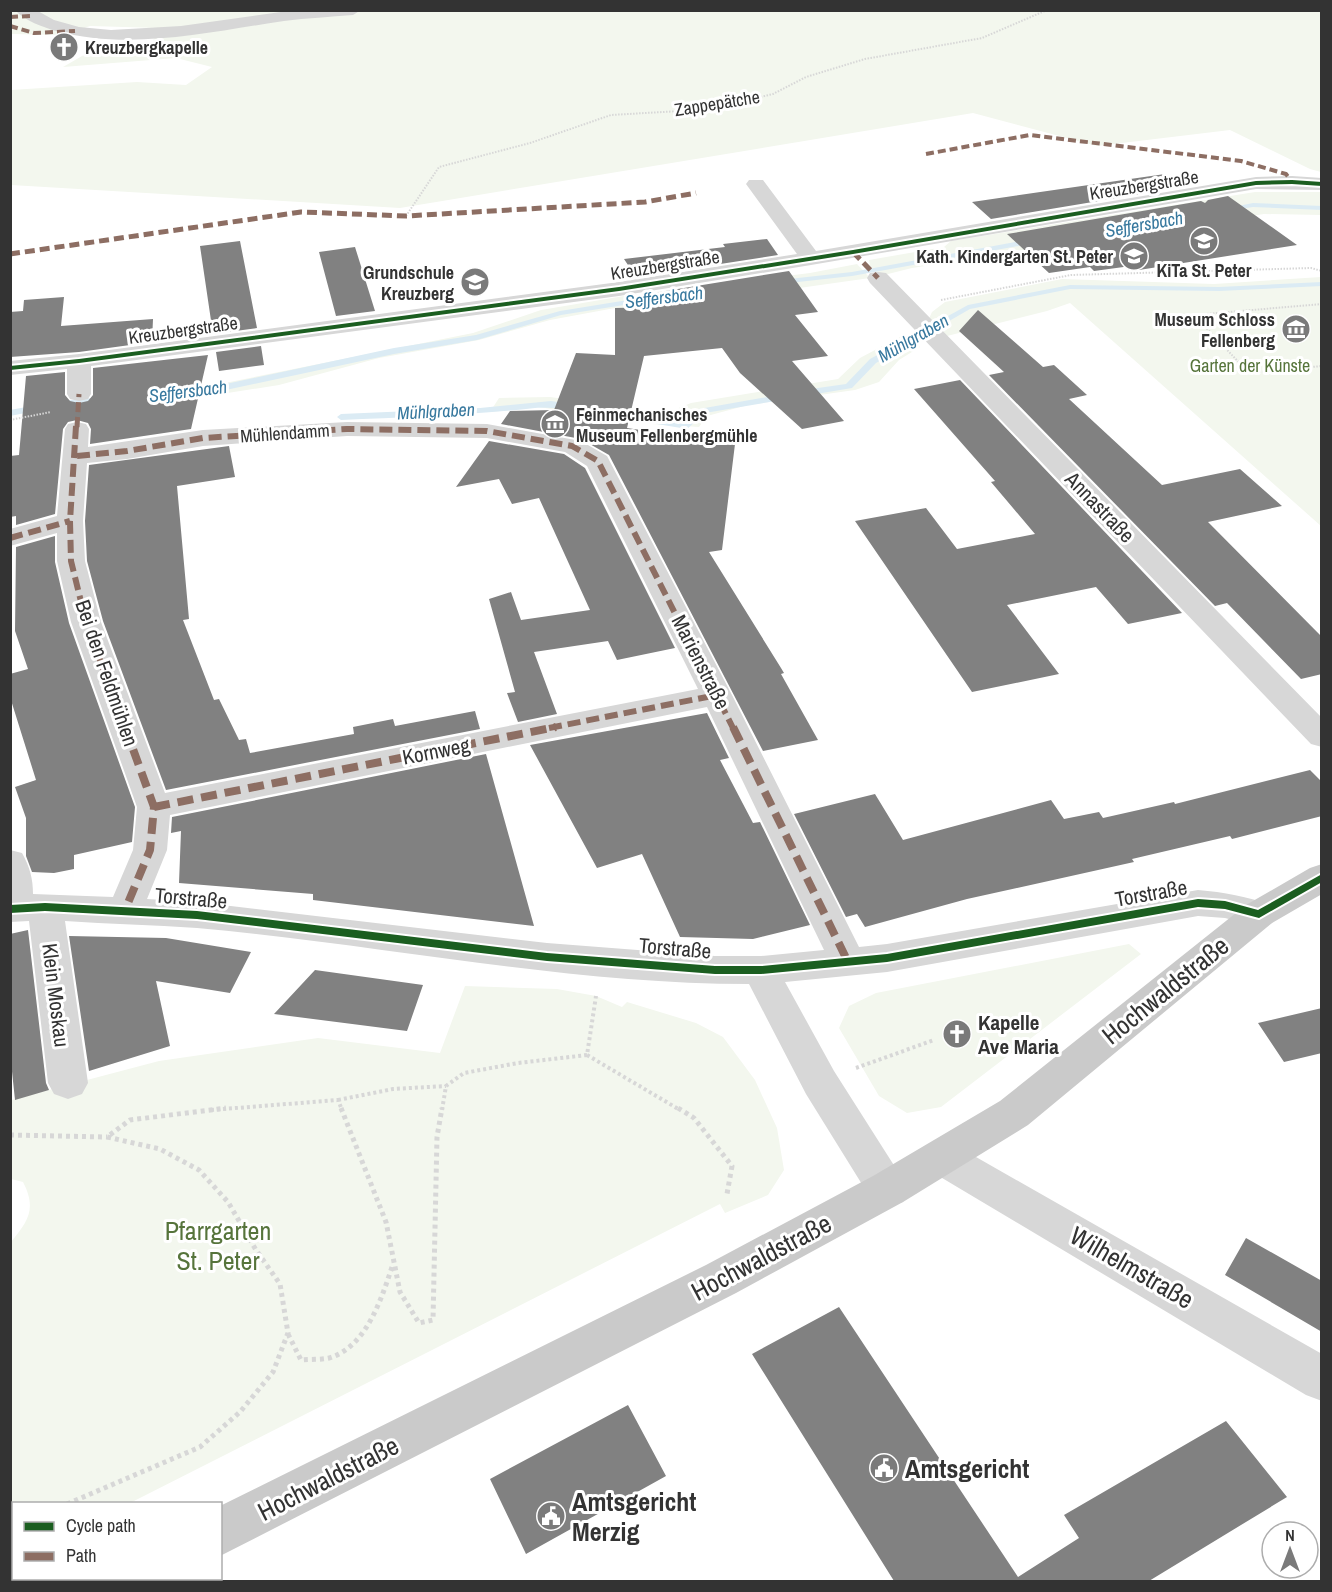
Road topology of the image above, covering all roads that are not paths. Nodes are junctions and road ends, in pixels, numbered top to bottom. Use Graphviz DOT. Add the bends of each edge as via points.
graph roads {
  1 [pos="22,10"];
  2 [pos="353,10"];
  3 [pos="1322,164"];
  4 [pos="1292,182"];
  5 [pos="756,184"];
  6 [pos="1322,184"];
  7 [pos="812,259"];
  8 [pos="878,278"];
  9 [pos="79,361"];
  10 [pos="10,368"];
  11 [pos="79,394"];
  12 [pos="77,429"];
  13 [pos="495,432"];
  14 [pos="77,456"];
  15 [pos="70,521"];
  16 [pos="10,538"];
  17 [pos="717,695"];
  18 [pos="1322,737"];
  19 [pos="154,807"];
  20 [pos="10,862"];
  21 [pos="1322,877"];
  22 [pos="23,908"];
  23 [pos="125,910"];
  24 [pos="1259,914"];
  25 [pos="848,962"];
  26 [pos="761,970"];
  27 [pos="68,1083"];
  28 [pos="941,1157"];
  29 [pos="888,1189"];
  30 [pos="1322,1379"];
  31 [pos="222,1531"];
  1 -- 2 [label="street" via="48,24 105,34 181,31"];
  3 -- 4 [label="street" via="1309,168"];
  4 -- 6 [label="street, Kreuzbergstraße"];
  4 -- 7 [label="street, Kreuzbergstraße" via="1256,183"];
  5 -- 7 [label="street"];
  7 -- 9 [label="street, Kreuzbergstraße" via="619,289"];
  8 -- 18 [label="street, Annastraße"];
  9 -- 10 [label="street, Kreuzbergstraße"];
  9 -- 11 [label="street"];
  12 -- 14 [label="street, Bei den Feldmühlen"];
  13 -- 14 [label="street, Mühlendamm" via="347,429 203,438"];
  13 -- 17 [label="street, Marienstraße" via="572,446 598,461"];
  14 -- 15 [label="street, Bei den Feldmühlen"];
  15 -- 16 [label="street"];
  15 -- 19 [label="street, Bei den Feldmühlen" via="71,561 86,622"];
  17 -- 19 [label="street, Kornweg"];
  17 -- 25 [label="street, Marienstraße"];
  19 -- 23 [label="street, Bei den Feldmühlen" via="150,850"];
  20 -- 22 [label="street, Klein Moskau"];
  21 -- 24 [label="main road"];
  22 -- 23 [label="street, Torstraße"];
  22 -- 27 [label="street, Klein Moskau"];
  23 -- 26 [label="street, Torstraße" via="197,915 547,957"];
  24 -- 25 [label="street, Torstraße" via="1198,903"];
  24 -- 28 [label="main road, Hochwaldstraße" via="1014,1113"];
  25 -- 26 [label="street, Torstraße"];
  26 -- 29 [label="street" via="818,1081"];
  28 -- 29 [label="main road, Hochwaldstraße"];
  28 -- 30 [label="street, Wilhelmstraße"];
  29 -- 31 [label="main road, Hochwaldstraße" via="721,1279"];
}
